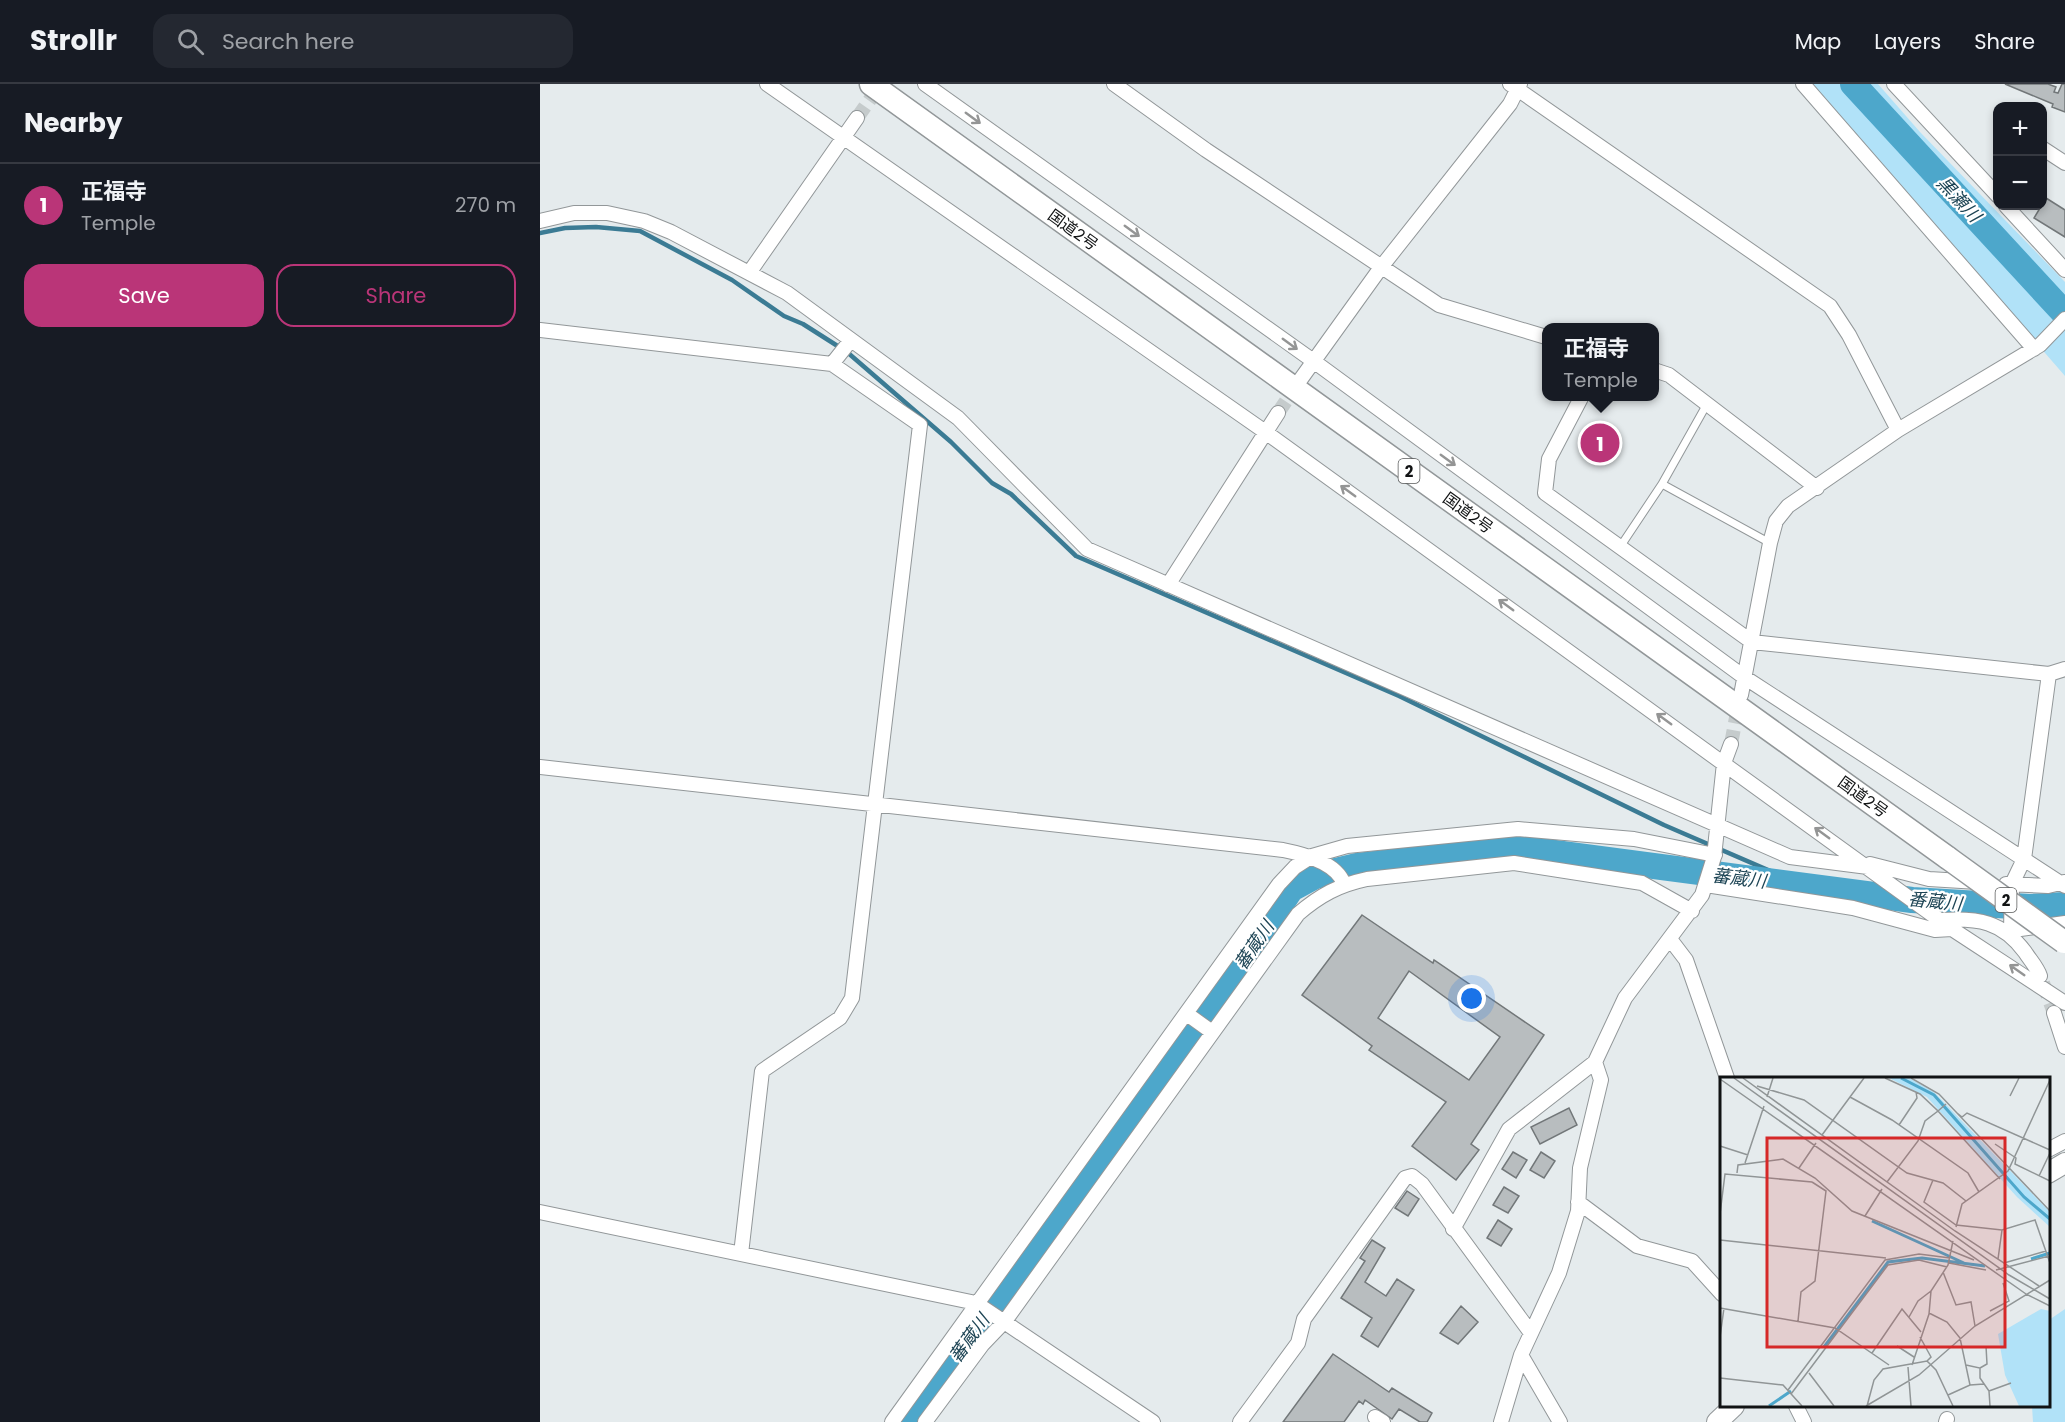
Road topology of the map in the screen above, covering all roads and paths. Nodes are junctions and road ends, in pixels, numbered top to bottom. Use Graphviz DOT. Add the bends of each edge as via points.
graph roads {
  1 [pos="767,84"];
  2 [pos="871,84"];
  3 [pos="925,84"];
  4 [pos="1114,84"];
  5 [pos="1803,84"];
  6 [pos="1893,84"];
  7 [pos="1516,86"];
  8 [pos="857,118"];
  9 [pos="843,138"];
  10 [pos="2047,151"];
  11 [pos="2065,163"];
  12 [pos="1993,191"];
  13 [pos="2010,210"];
  14 [pos="540,221"];
  15 [pos="1382,266"];
  16 [pos="2065,270"];
  17 [pos="749,273"];
  18 [pos="2065,319"];
  19 [pos="540,330"];
  20 [pos="1542,336"];
  21 [pos="851,340"];
  22 [pos="2037,347"];
  23 [pos="1312,360"];
  24 [pos="832,364"];
  25 [pos="1659,372"];
  26 [pos="1299,383"];
  27 [pos="1579,401"];
  28 [pos="1707,404"];
  29 [pos="1278,413"];
  30 [pos="1898,430"];
  31 [pos="1264,431"];
  32 [pos="1662,484"];
  33 [pos="1817,488"];
  34 [pos="1770,543"];
  35 [pos="1620,548"];
  36 [pos="1168,585"];
  37 [pos="1752,642"];
  38 [pos="2065,669"];
  39 [pos="2049,674"];
  40 [pos="1744,677"];
  41 [pos="1741,695"];
  42 [pos="1731,744"];
  43 [pos="1724,763"];
  44 [pos="540,767"];
  45 [pos="877,803"];
  46 [pos="1718,824"];
  47 [pos="1715,855"];
  48 [pos="1312,856"];
  49 [pos="2024,859"];
  50 [pos="1866,865"];
  51 [pos="1343,881"];
  52 [pos="1707,883"];
  53 [pos="2064,883"];
  54 [pos="2012,885"];
  55 [pos="1692,911"];
  56 [pos="1947,925"];
  57 [pos="2010,930"];
  58 [pos="2065,936"];
  59 [pos="1670,939"];
  60 [pos="2040,976"];
  61 [pos="2065,1004"];
  62 [pos="2054,1013"];
  63 [pos="1188,1015"];
  64 [pos="1211,1031"];
  65 [pos="2065,1047"];
  66 [pos="1595,1062"];
  67 [pos="1727,1077"];
  68 [pos="2065,1141"];
  69 [pos="2053,1162"];
  70 [pos="1578,1202"];
  71 [pos="540,1212"];
  72 [pos="1453,1228"];
  73 [pos="741,1254"];
  74 [pos="1720,1292"];
  75 [pos="976,1303"];
  76 [pos="1003,1320"];
  77 [pos="1531,1333"];
  78 [pos="1521,1355"];
  79 [pos="1733,1407"];
  80 [pos="1796,1407"];
  81 [pos="892,1422"];
  82 [pos="925,1422"];
  83 [pos="1154,1422"];
  84 [pos="1240,1422"];
  85 [pos="1501,1422"];
  86 [pos="1560,1422"];
  87 [pos="1717,1422"];
  88 [pos="1804,1422"];
  1 -- 9 [label="street"];
  2 -- 58 [label="highway, 国道2号 / 2, bridge" via="1948,858"];
  3 -- 23 [label="street, one-way"];
  4 -- 15 [label="street"];
  5 -- 22 [label="street"];
  6 -- 12 [label="street"];
  7 -- 15 [label="street"];
  7 -- 30 [label="street" via="1830,306"];
  8 -- 9 [label="street"];
  9 -- 17 [label="street"];
  9 -- 31 [label="street"];
  10 -- 11 [label="street"];
  13 -- 16 [label="street"];
  14 -- 17 [label="street" via="574,213 607,213 644,221"];
  15 -- 20 [label="street" via="1439,305"];
  15 -- 23 [label="street"];
  17 -- 21 [label="street" via="787,293"];
  18 -- 22 [label="street"];
  19 -- 24 [label="street"];
  21 -- 24 [label="street"];
  21 -- 36 [label="street" via="958,418 1087,549"];
  22 -- 30 [label="street"];
  23 -- 26 [label="street"];
  23 -- 40 [label="street, one-way"];
  24 -- 45 [label="street" via="920,426"];
  25 -- 28 [label="street"];
  27 -- 35 [label="street" via="1549,459 1545,493"];
  28 -- 32 [label="lane"];
  28 -- 33 [label="street"];
  29 -- 31 [label="street"];
  30 -- 33 [label="street"];
  31 -- 36 [label="street"];
  43 -- 31 [label="street, one-way"];
  32 -- 34 [label="lane"];
  32 -- 35 [label="lane"];
  33 -- 34 [label="street" via="1788,506 1776,521"];
  34 -- 37 [label="street"];
  35 -- 37 [label="street"];
  36 -- 46 [label="street"];
  37 -- 39 [label="street"];
  37 -- 40 [label="street"];
  38 -- 39 [label="street"];
  39 -- 49 [label="street"];
  40 -- 41 [label="street"];
  40 -- 49 [label="street"];
  42 -- 43 [label="street"];
  43 -- 46 [label="street"];
  50 -- 43 [label="street, one-way"];
  44 -- 45 [label="street"];
  45 -- 48 [label="street"];
  45 -- 73 [label="street" via="852,999 840,1018 762,1071"];
  46 -- 47 [label="street"];
  46 -- 50 [label="street" via="1790,857"];
  47 -- 48 [label="street" via="1634,839 1518,829 1347,846"];
  47 -- 52 [label="street"];
  48 -- 51 [label="street"];
  48 -- 63 [label="street" via="1279,884"];
  49 -- 53 [label="street"];
  49 -- 54 [label="street"];
  50 -- 54 [label="street" via="1929,879"];
  50 -- 56 [label="street"];
  51 -- 55 [label="street" via="1514,863 1642,883"];
  51 -- 64 [label="street" via="1298,914"];
  52 -- 55 [label="street"];
  52 -- 56 [label="street" via="1853,908 1935,930"];
  53 -- 54 [label="street"];
  54 -- 57 [label="street"];
  55 -- 59 [label="street"];
  56 -- 57 [label="street" via="1965,919"];
  61 -- 56 [label="street, one-way"];
  57 -- 58 [label="street"];
  57 -- 60 [label="street"];
  59 -- 66 [label="street" via="1625,998"];
  59 -- 67 [label="street" via="1686,960"];
  62 -- 65 [label="street"];
  63 -- 64 [label="street"];
  63 -- 75 [label="street"];
  64 -- 76 [label="street"];
  66 -- 70 [label="street" via="1601,1080 1580,1168"];
  66 -- 72 [label="street" via="1514,1123"];
  68 -- 69 [label="street"];
  70 -- 74 [label="street" via="1637,1246 1692,1261"];
  70 -- 77 [label="street" via="1559,1273"];
  71 -- 73 [label="street"];
  72 -- 77 [label="street"];
  72 -- 84 [label="street" via="1417,1179 1405,1178 1304,1319 1298,1343"];
  73 -- 75 [label="street"];
  75 -- 76 [label="street"];
  75 -- 81 [label="street"];
  76 -- 82 [label="street"];
  76 -- 83 [label="street"];
  77 -- 78 [label="street"];
  78 -- 85 [label="street"];
  78 -- 86 [label="street"];
  79 -- 87 [label="main road"];
  80 -- 88 [label="street"];
}
